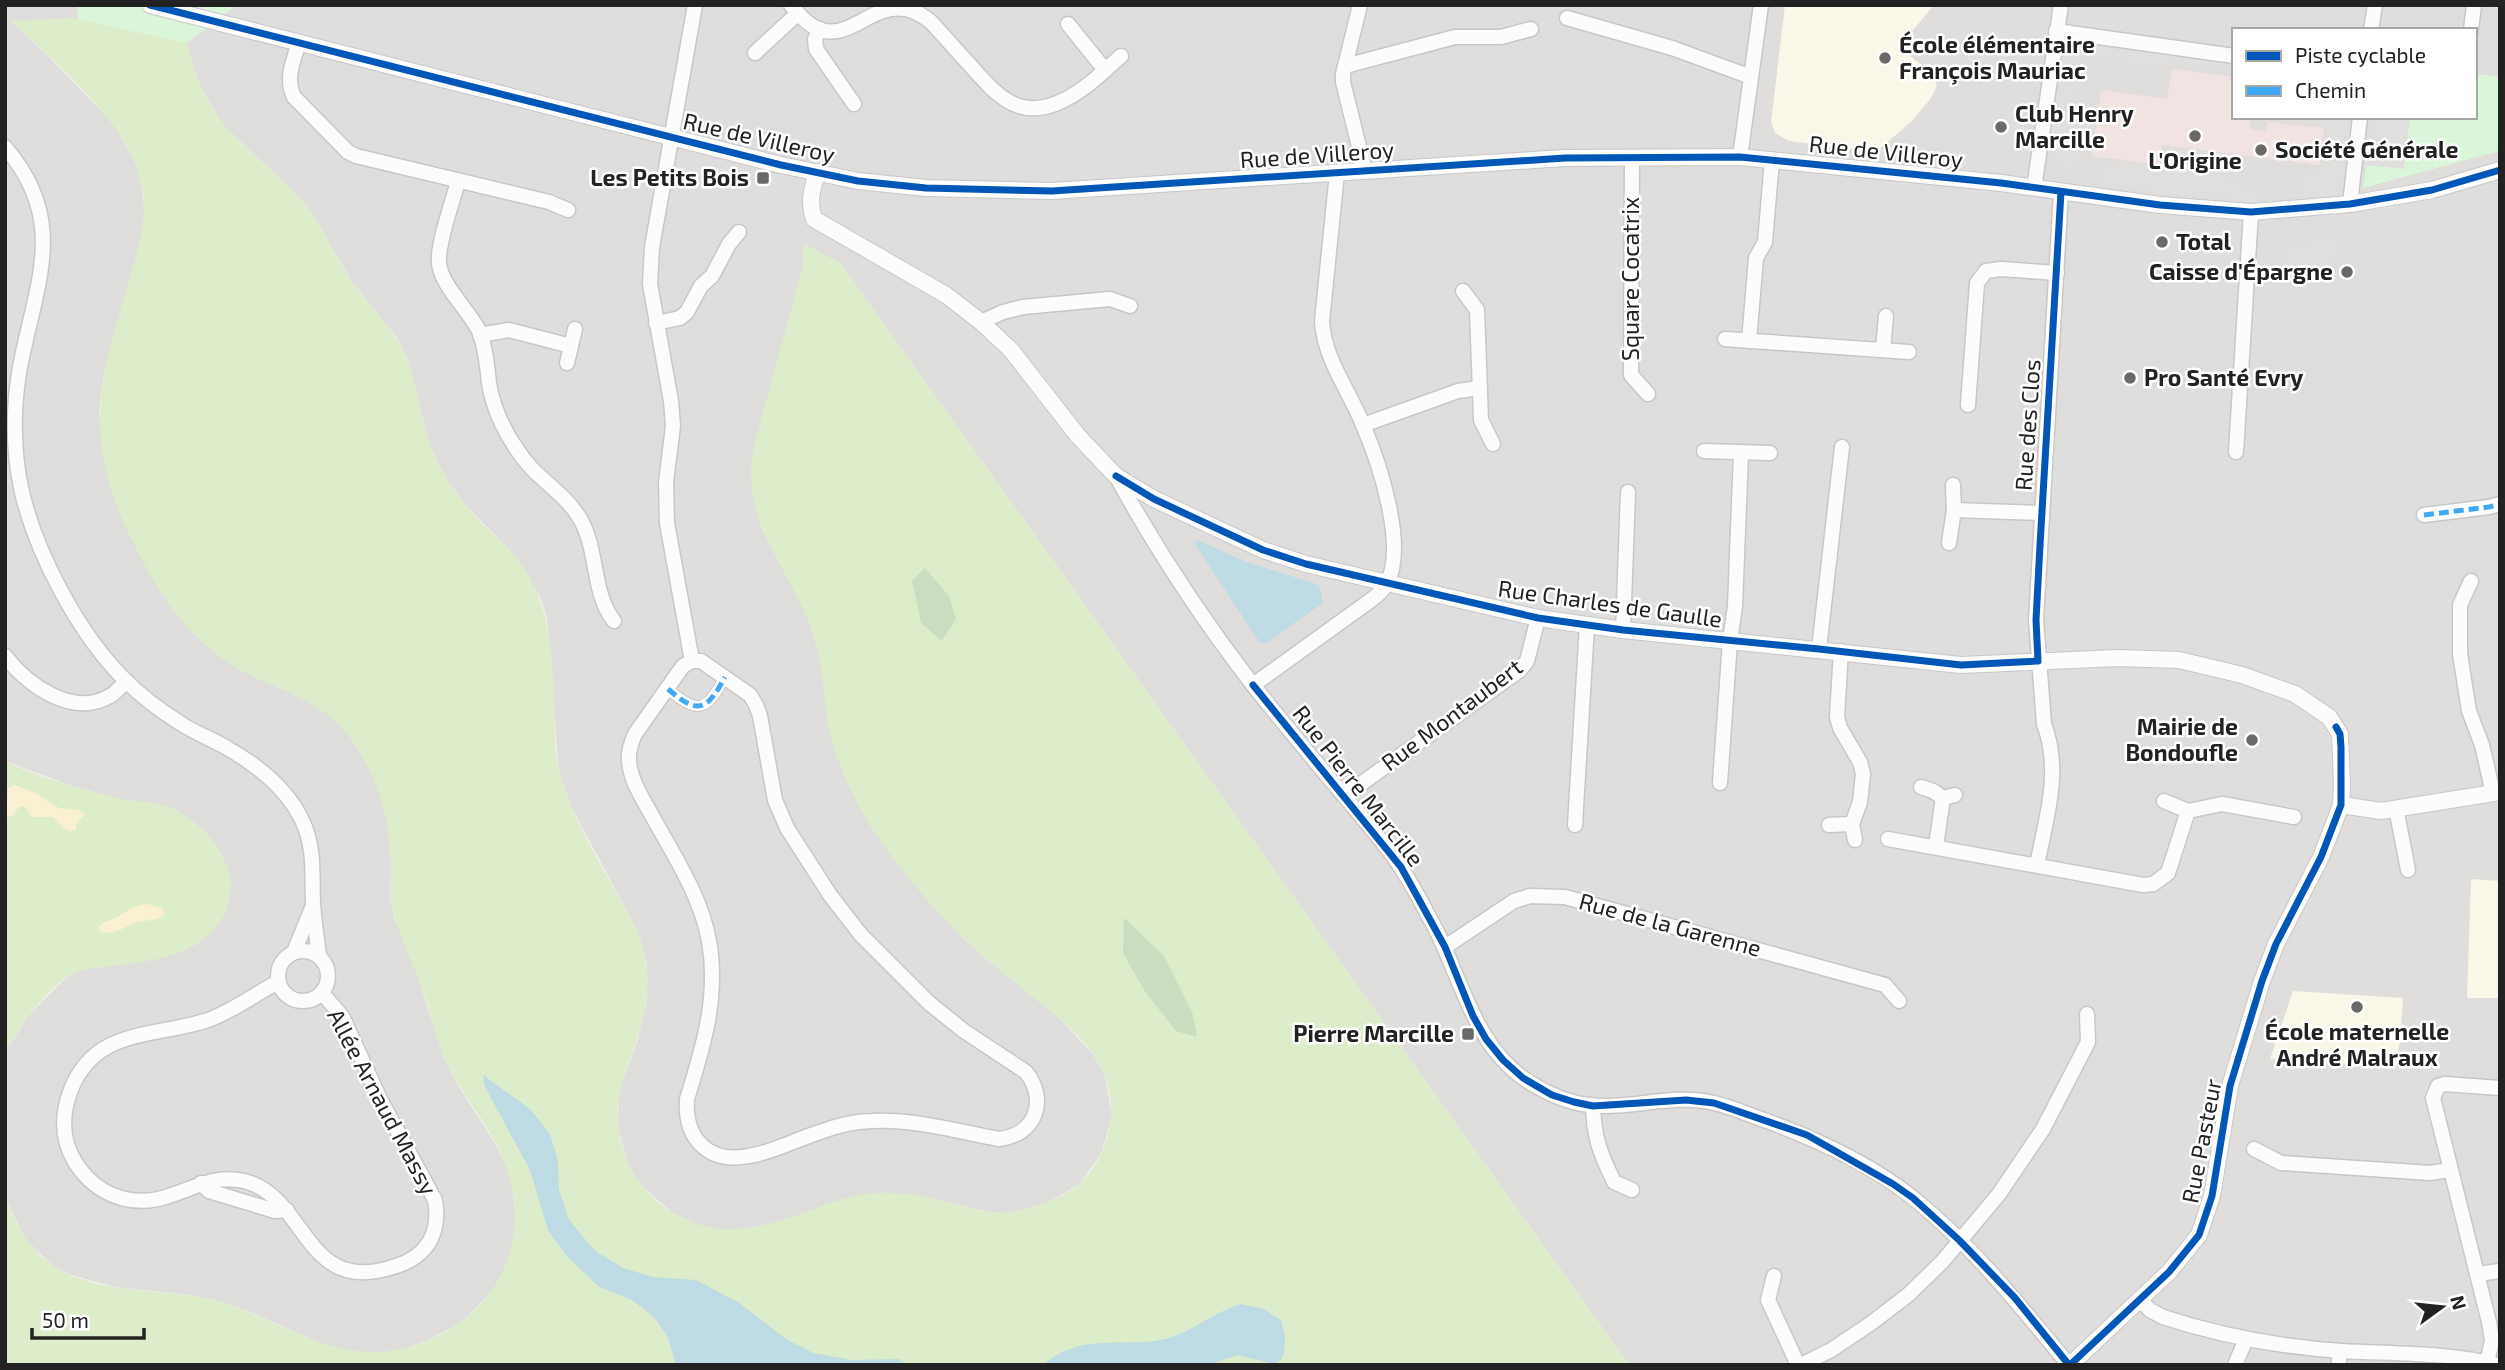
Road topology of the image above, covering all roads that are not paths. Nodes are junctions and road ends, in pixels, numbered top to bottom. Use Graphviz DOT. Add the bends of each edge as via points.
graph roads {
  1 [pos="150,5"];
  2 [pos="695,5"];
  3 [pos="1360,5"];
  4 [pos="1761,5"];
  5 [pos="2061,5"];
  6 [pos="2375,5"];
  7 [pos="2474,5"];
  8 [pos="794,10"];
  9 [pos="1567,18"];
  10 [pos="1068,24"];
  11 [pos="2371,28"];
  12 [pos="2471,28"];
  13 [pos="820,29"];
  14 [pos="1531,29"];
  15 [pos="2056,31"];
  16 [pos="299,43"];
  17 [pos="755,53"];
  18 [pos="1121,56"];
  19 [pos="2232,56"];
  20 [pos="1345,66"];
  21 [pos="1105,70"];
  22 [pos="1751,76"];
  23 [pos="854,104"];
  24 [pos="2360,119"];
  25 [pos="671,137"];
  26 [pos="5,147"];
  27 [pos="1740,157"];
  28 [pos="1632,158"];
  29 [pos="1772,160"];
  30 [pos="2500,170"];
  31 [pos="1365,171"];
  32 [pos="817,173"];
  33 [pos="1337,173"];
  34 [pos="458,181"];
  35 [pos="2034,188"];
  36 [pos="2061,192"];
  37 [pos="2350,204"];
  38 [pos="568,210"];
  39 [pos="2250,212"];
  40 [pos="739,232"];
  41 [pos="2057,273"];
  42 [pos="1463,291"];
  43 [pos="1130,306"];
  44 [pos="1886,316"];
  45 [pos="981,322"];
  46 [pos="656,323"];
  47 [pos="575,329"];
  48 [pos="481,335"];
  49 [pos="1725,340"];
  50 [pos="1749,341"];
  51 [pos="571,346"];
  52 [pos="1883,350"];
  53 [pos="1909,352"];
  54 [pos="567,363"];
  55 [pos="1479,388"];
  56 [pos="1648,394"];
  57 [pos="1968,405"];
  58 [pos="1363,425"];
  59 [pos="1493,444"];
  60 [pos="1842,447"];
  61 [pos="1704,451"];
  62 [pos="2236,452"];
  63 [pos="1770,453"];
  64 [pos="1741,454"];
  65 [pos="1116,477"];
  66 [pos="1953,485"];
  67 [pos="1628,492"];
  68 [pos="2500,503"];
  69 [pos="1954,510"];
  70 [pos="2042,513"];
  71 [pos="2424,515"];
  72 [pos="1949,543"];
  73 [pos="2471,581"];
  74 [pos="1388,583"];
  75 [pos="1538,618"];
  76 [pos="614,621"];
  77 [pos="1587,625"];
  78 [pos="1623,630"];
  79 [pos="1730,640"];
  80 [pos="1819,649"];
  81 [pos="1841,651"];
  82 [pos="5,656"];
  83 [pos="692,661"];
  84 [pos="2038,661"];
  85 [pos="725,677"];
  86 [pos="126,681"];
  87 [pos="1253,685"];
  88 [pos="668,688"];
  89 [pos="1720,783"];
  90 [pos="1921,787"];
  91 [pos="2496,793"];
  92 [pos="1344,796"];
  93 [pos="2164,801"];
  94 [pos="2341,805"];
  95 [pos="2396,808"];
  96 [pos="2188,811"];
  97 [pos="2294,817"];
  98 [pos="1852,824"];
  99 [pos="1575,825"];
  100 [pos="1829,825"];
  101 [pos="1888,839"];
  102 [pos="1854,840"];
  103 [pos="1936,846"];
  104 [pos="2037,865"];
  105 [pos="2408,870"];
  106 [pos="313,904"];
  107 [pos="1445,947"];
  108 [pos="294,951"];
  109 [pos="319,956"];
  110 [pos="278,982"];
  111 [pos="322,993"];
  112 [pos="1899,1001"];
  113 [pos="2087,1014"];
  114 [pos="2500,1088"];
  115 [pos="1593,1106"];
  116 [pos="2254,1149"];
  117 [pos="2450,1170"];
  118 [pos="1632,1190"];
  119 [pos="1959,1240"];
  120 [pos="2500,1271"];
  121 [pos="2477,1274"];
  122 [pos="1774,1276"];
  123 [pos="2140,1300"];
  124 [pos="2246,1339"];
  125 [pos="2339,1358"];
  126 [pos="2492,1364"];
  127 [pos="1799,1365"];
  128 [pos="2069,1365"];
  129 [pos="2235,1365"];
  1 -- 16 [label="street, Rue de Villeroy"];
  2 -- 25 [label="street"];
  3 -- 20 [label="street"];
  4 -- 22 [label="street"];
  5 -- 15 [label="street"];
  6 -- 11 [label="street"];
  7 -- 12 [label="street"];
  8 -- 13 [label="street"];
  8 -- 17 [label="street"];
  9 -- 22 [label="street"];
  10 -- 21 [label="street"];
  13 -- 21 [label="street" via="847,29 890,9 918,13 996,95 1011,105 1029,108 1065,100"];
  13 -- 23 [label="street" via="816,49"];
  14 -- 20 [label="street" via="1501,37 1455,37"];
  15 -- 19 [label="street"];
  15 -- 35 [label="street"];
  16 -- 25 [label="street, Rue de Villeroy"];
  16 -- 34 [label="street" via="290,88 340,146 356,156"];
  18 -- 21 [label="street"];
  20 -- 31 [label="street" via="1343,82"];
  22 -- 27 [label="street"];
  24 -- 37 [label="street"];
  25 -- 32 [label="street, Rue de Villeroy"];
  25 -- 46 [label="street" via="650,264"];
  26 -- 86 [label="street" via="36,194 43,244 16,399 16,461 22,488 36,537 64,594"];
  27 -- 28 [label="street, Rue de Villeroy"];
  27 -- 29 [label="street, Rue de Villeroy"];
  28 -- 31 [label="street, Rue de Villeroy"];
  28 -- 56 [label="street, Square Cocatrix" via="1631,375"];
  29 -- 35 [label="street, Rue de Villeroy"];
  29 -- 50 [label="street" via="1765,242 1756,258"];
  30 -- 37 [label="street, Rue de Villeroy" via="2432,190"];
  31 -- 33 [label="street, Rue de Villeroy"];
  32 -- 33 [label="street, Rue de Villeroy" via="926,188 1052,191"];
  32 -- 45 [label="street, Rue Charles de Gaulle" via="810,196 814,219 946,295"];
  33 -- 58 [label="street" via="1323,340"];
  34 -- 38 [label="street"];
  34 -- 48 [label="street" via="439,266"];
  35 -- 36 [label="street, Rue de Villeroy"];
  36 -- 39 [label="street, Rue de Villeroy"];
  36 -- 41 [label="street, Rue des Clos"];
  37 -- 39 [label="street, Rue de Villeroy"];
  39 -- 62 [label="street"];
  40 -- 46 [label="street" via="687,312"];
  41 -- 57 [label="street" via="2001,269 1986,271 1977,283"];
  41 -- 70 [label="street, Rue des Clos"];
  42 -- 55 [label="street" via="1477,310"];
  43 -- 45 [label="street" via="1110,299 1023,307"];
  44 -- 52 [label="street"];
  45 -- 65 [label="street, Rue Charles de Gaulle" via="1011,351 1077,436"];
  46 -- 83 [label="street" via="673,426 666,482 667,523"];
  47 -- 51 [label="street"];
  48 -- 51 [label="street" via="509,330"];
  48 -- 76 [label="street" via="490,386 506,432 532,469 579,516 593,550 604,610"];
  49 -- 50 [label="street"];
  50 -- 52 [label="street"];
  51 -- 54 [label="street"];
  52 -- 53 [label="street"];
  55 -- 58 [label="street" via="1458,391"];
  55 -- 59 [label="street" via="1482,420"];
  58 -- 74 [label="street" via="1391,517 1395,550"];
  60 -- 80 [label="street"];
  61 -- 64 [label="street"];
  63 -- 64 [label="street"];
  64 -- 79 [label="street"];
  65 -- 74 [label="street, Rue Charles de Gaulle" via="1263,550"];
  65 -- 87 [label="street, Rue Pierre Marcille" via="1207,622"];
  66 -- 69 [label="street"];
  67 -- 78 [label="street" via="1622,508"];
  68 -- 71 [label="street"];
  69 -- 70 [label="street"];
  69 -- 72 [label="street"];
  70 -- 84 [label="street, Rue des Clos"];
  73 -- 91 [label="street" via="2460,605 2460,654 2469,711"];
  74 -- 75 [label="street, Rue Charles de Gaulle"];
  74 -- 87 [label="street"];
  75 -- 77 [label="street, Rue Charles de Gaulle"];
  75 -- 92 [label="street, Rue Montaubert" via="1527,661 1520,670"];
  77 -- 78 [label="street, Rue Charles de Gaulle"];
  77 -- 99 [label="street"];
  78 -- 79 [label="street, Rue Charles de Gaulle"];
  79 -- 80 [label="street, Rue Charles de Gaulle"];
  79 -- 89 [label="street"];
  80 -- 81 [label="street, Rue Charles de Gaulle"];
  81 -- 84 [label="street, Rue Charles de Gaulle" via="1961,665"];
  81 -- 98 [label="street" via="1837,717 1863,774"];
  82 -- 86 [label="street" via="38,688 63,699 102,700"];
  83 -- 85 [label="street" via="701,661"];
  83 -- 88 [label="street"];
  84 -- 94 [label="street, Rue Charles de Gaulle" via="2179,660 2295,694 2319,708 2340,734"];
  84 -- 104 [label="street, Rue des Clos" via="2054,772"];
  85 -- 88 [label="street" via="706,705 689,705"];
  85 -- 88 [label="street" via="756,705 775,800 801,854 830,895 861,935 929,1003 1032,1079 1035,1114 1022,1132 999,1139 930,1124 870,1121 735,1158 718,1156 696,1141 686,1106 710,1017 713,961 709,937 687,881 634,782 628,758 635,734"];
  86 -- 106 [label="street" via="183,725 229,749 274,782 302,820 309,841"];
  87 -- 92 [label="street, Rue Pierre Marcille"];
  90 -- 103 [label="street" via="1949,797"];
  91 -- 95 [label="street"];
  92 -- 107 [label="street, Rue Pierre Marcille" via="1401,867"];
  93 -- 96 [label="street"];
  94 -- 95 [label="street" via="2367,810"];
  94 -- 123 [label="street, Rue Pasteur" via="2262,981 2230,1086 2212,1196 2199,1235"];
  95 -- 105 [label="street"];
  96 -- 97 [label="street" via="2222,804"];
  96 -- 104 [label="street" via="2168,873 2153,884"];
  98 -- 100 [label="street"];
  98 -- 102 [label="street"];
  101 -- 103 [label="street"];
  103 -- 104 [label="street"];
  106 -- 108 [label="street"];
  106 -- 109 [label="street"];
  107 -- 112 [label="street, Rue de la Garenne" via="1514,901 1530,896 1565,897 1885,985"];
  107 -- 115 [label="street, Rue Pierre Marcille" via="1473,1016 1503,1060 1552,1095"];
  108 -- 109 [label="street" via="312,951"];
  108 -- 110 [label="street" via="280,964"];
  109 -- 111 [label="street" via="329,978"];
  110 -- 111 [label="street" via="297,1001 315,999"];
  110 -- 111 [label="street, Allée Arnaud Massy" via="208,1020 137,1035 107,1047 82,1068 64,1113 67,1144 74,1160 93,1183 119,1197 147,1202 173,1197 201,1183 231,1179 257,1185 287,1210 318,1254 340,1268 358,1272 404,1264 427,1246 437,1216 435,1200 380,1099 342,1016"];
  113 -- 119 [label="street" via="2088,1042 2043,1129 1999,1194"];
  114 -- 117 [label="street" via="2438,1086 2434,1108"];
  115 -- 118 [label="street" via="1594,1133 1605,1163 1614,1182"];
  115 -- 119 [label="street, Rue Pierre Marcille" via="1661,1100 1714,1103 1807,1135 1893,1184"];
  116 -- 117 [label="street" via="2281,1163 2430,1173"];
  117 -- 121 [label="street"];
  119 -- 127 [label="street" via="1908,1295 1830,1350"];
  119 -- 128 [label="street, Rue Pierre Marcille" via="2015,1298"];
  120 -- 121 [label="street"];
  121 -- 126 [label="street" via="2492,1341"];
  122 -- 127 [label="street" via="1768,1300"];
  123 -- 124 [label="street" via="2163,1317"];
  123 -- 128 [label="street, Rue Pasteur"];
  124 -- 125 [label="street"];
  124 -- 129 [label="street"];
  125 -- 126 [label="street" via="2435,1355"];
}
